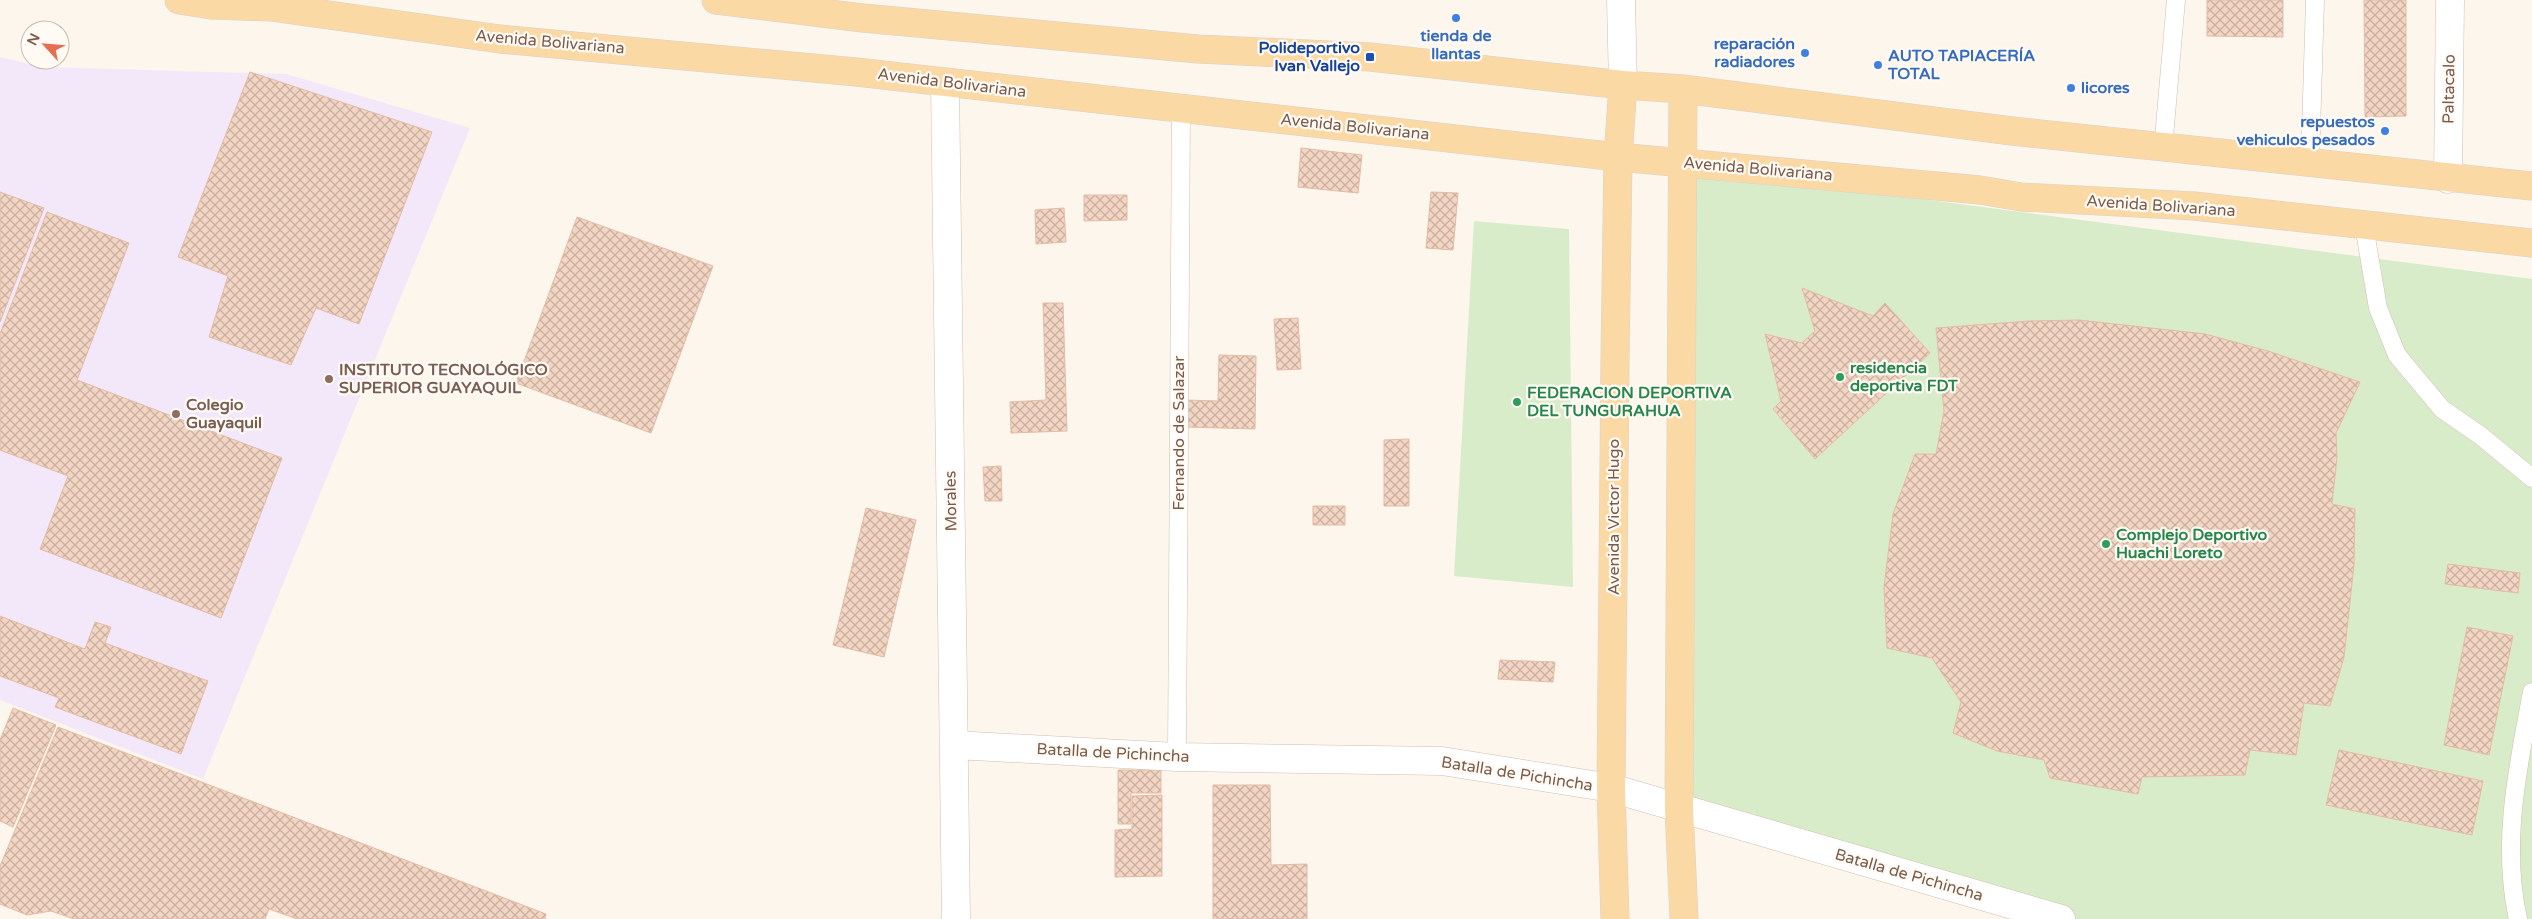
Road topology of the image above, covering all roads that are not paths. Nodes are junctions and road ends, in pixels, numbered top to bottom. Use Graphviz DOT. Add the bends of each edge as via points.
graph roads {
  1 [pos="179,0"];
  2 [pos="716,0"];
  3 [pos="1621,0"];
  4 [pos="2176,0"];
  5 [pos="2315,0"];
  6 [pos="2450,0"];
  7 [pos="945,83"];
  8 [pos="1624,85"];
  9 [pos="1683,88"];
  10 [pos="1181,109"];
  11 [pos="2163,149"];
  12 [pos="1618,157"];
  13 [pos="1684,163"];
  14 [pos="2310,164"];
  15 [pos="2448,179"];
  16 [pos="2532,186"];
  17 [pos="2364,226"];
  18 [pos="2532,243"];
  19 [pos="2532,478"];
  20 [pos="2532,692"];
  21 [pos="955,745"];
  22 [pos="1177,757"];
  23 [pos="1611,788"];
  24 [pos="1679,810"];
  25 [pos="956,919"];
  26 [pos="1615,919"];
  27 [pos="1684,919"];
  28 [pos="2061,919"];
  29 [pos="2518,919"];
  1 -- 7 [label="main road, Avenida Bolivariana" via="211,5 270,7 500,39 684,54"];
  2 -- 8 [label="main road" via="863,18 1198,49 1370,57"];
  3 -- 8 [label="street"];
  4 -- 11 [label="lane"];
  5 -- 14 [label="lane"];
  6 -- 15 [label="street, Paltacalo"];
  7 -- 10 [label="main road, Avenida Bolivariana"];
  7 -- 21 [label="street, Morales"];
  8 -- 9 [label="main road"];
  8 -- 12 [label="main road, Avenida Victor Hugo"];
  9 -- 11 [label="main road"];
  9 -- 13 [label="main road"];
  10 -- 12 [label="main road, Avenida Bolivariana"];
  10 -- 22 [label="lane, Fernando de Salazar"];
  11 -- 14 [label="main road"];
  12 -- 13 [label="main road, Avenida Bolivariana"];
  12 -- 23 [label="main road, Avenida Victor Hugo"];
  13 -- 17 [label="main road, Avenida Bolivariana" via="1980,190 2021,197 2194,206"];
  13 -- 24 [label="main road"];
  14 -- 15 [label="main road"];
  15 -- 16 [label="main road"];
  17 -- 18 [label="main road, Avenida Bolivariana"];
  17 -- 19 [label="lane" via="2378,308 2397,356 2442,409"];
  20 -- 29 [label="lane" via="2513,795 2510,853"];
  21 -- 22 [label="street, Batalla de Pichincha"];
  21 -- 25 [label="street, Morales"];
  22 -- 23 [label="street, Batalla de Pichincha" via="1442,761"];
  23 -- 24 [label="street, Batalla de Pichincha"];
  23 -- 26 [label="main road, Avenida Victor Hugo"];
  24 -- 27 [label="main road"];
  24 -- 28 [label="street, Batalla de Pichincha"];
}
